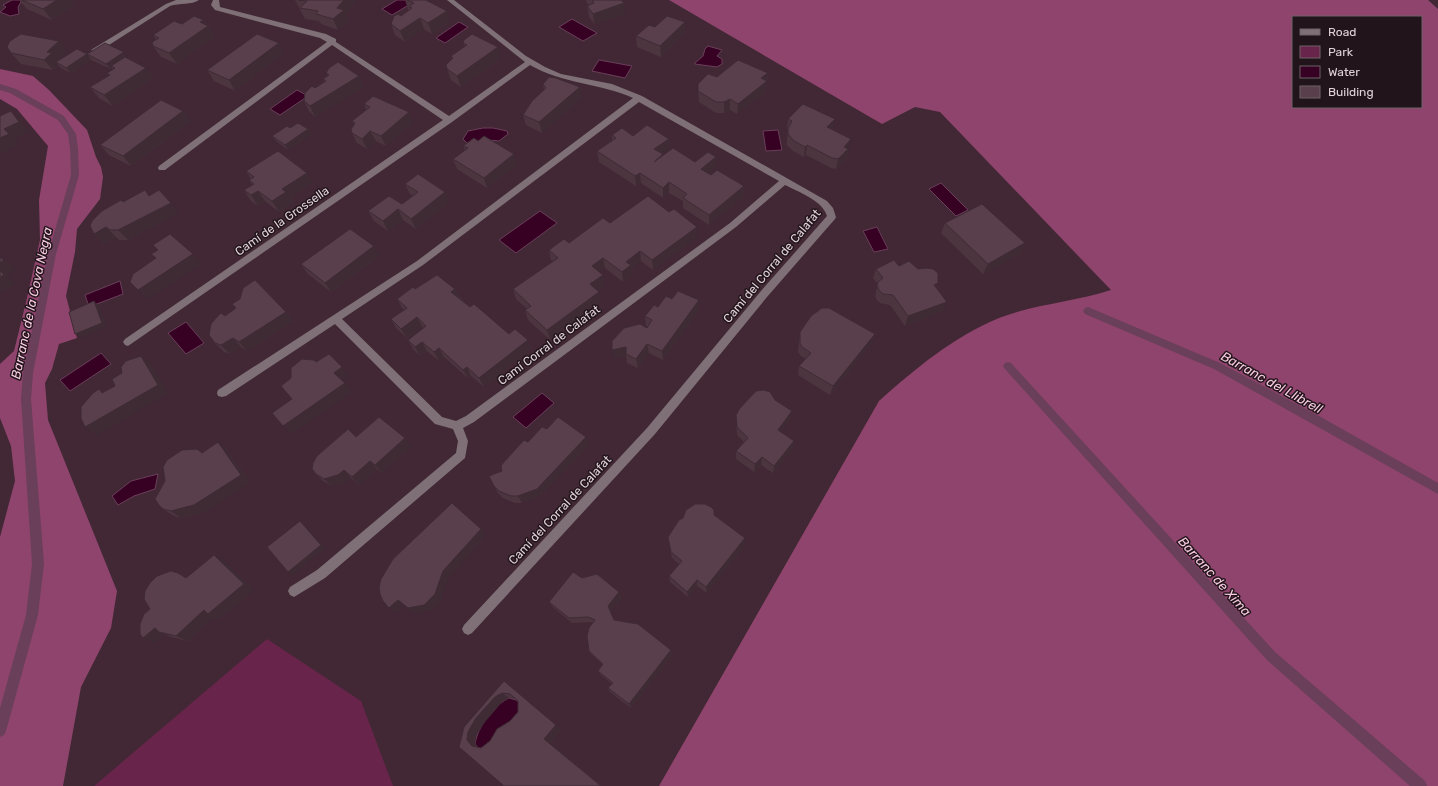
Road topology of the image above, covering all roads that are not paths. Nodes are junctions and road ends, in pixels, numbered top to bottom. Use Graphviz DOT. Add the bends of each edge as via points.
graph roads {
  1 [pos="196,0"];
  2 [pos="216,0"];
  3 [pos="450,0"];
  4 [pos="332,42"];
  5 [pos="88,55"];
  6 [pos="530,62"];
  7 [pos="639,98"];
  8 [pos="449,120"];
  9 [pos="162,168"];
  10 [pos="784,181"];
  11 [pos="336,319"];
  12 [pos="128,342"];
  13 [pos="222,393"];
  14 [pos="457,426"];
  15 [pos="294,591"];
  16 [pos="468,629"];
  1 -- 5 [label="street" via="168,5"];
  2 -- 4 [label="street" via="217,8 316,34"];
  3 -- 6 [label="street, Camí del Corral de Calafat"];
  4 -- 8 [label="street"];
  4 -- 9 [label="street"];
  6 -- 7 [label="street, Camí del Corral de Calafat" via="559,76 609,86"];
  6 -- 8 [label="street, Camí de la Grossella"];
  7 -- 10 [label="street, Camí del Corral de Calafat"];
  7 -- 11 [label="street" via="420,263"];
  8 -- 12 [label="street, Camí de la Grossella"];
  10 -- 14 [label="street, Camí Corral de Calafat" via="733,225"];
  10 -- 16 [label="street, Camí del Corral de Calafat" via="824,203 832,217 764,294 652,431"];
  11 -- 13 [label="street"];
  11 -- 14 [label="street" via="439,421"];
  14 -- 15 [label="street" via="463,441 462,455 321,574"];
}
